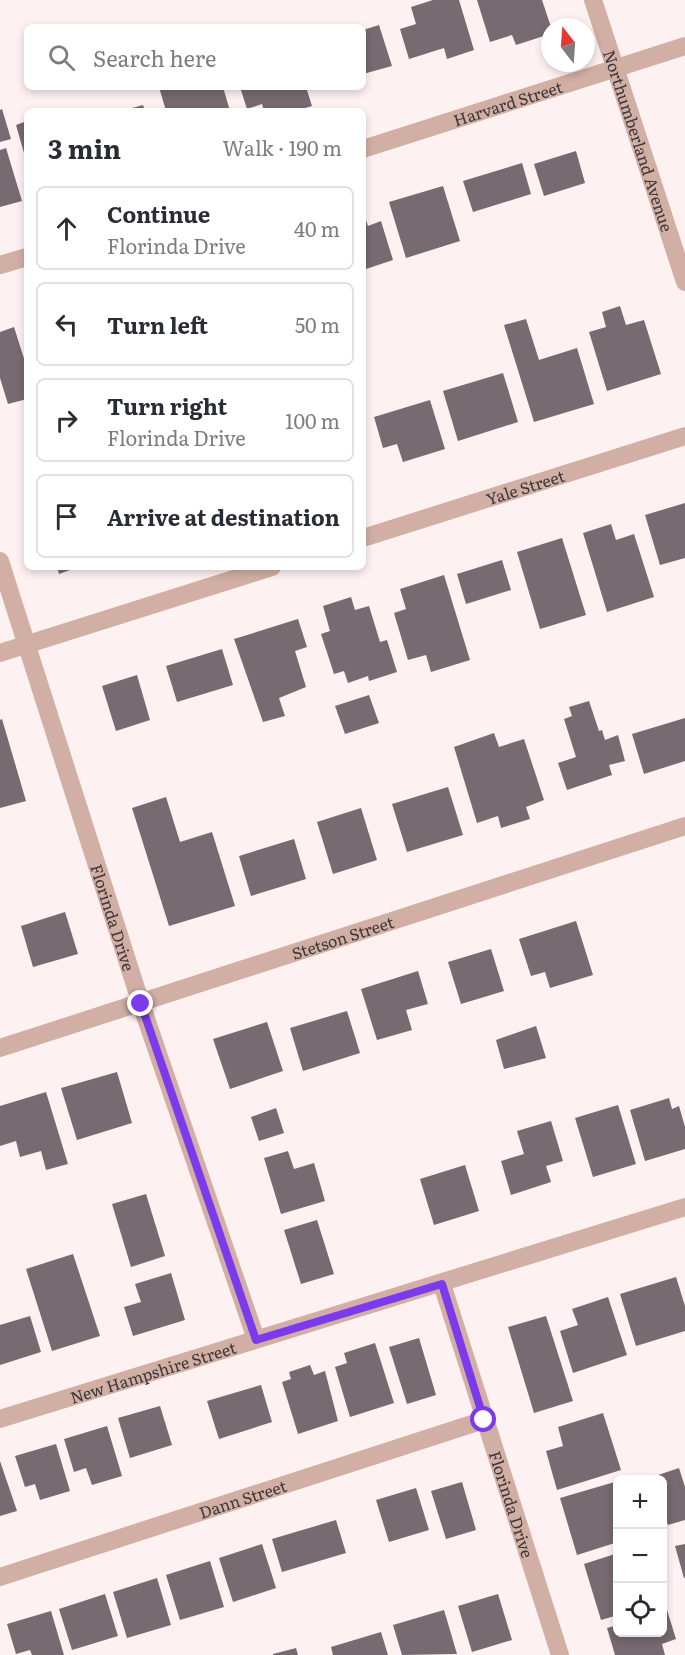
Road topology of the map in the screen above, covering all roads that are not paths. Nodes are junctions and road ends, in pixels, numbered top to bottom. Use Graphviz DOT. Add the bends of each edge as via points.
graph roads {
  1 [pos="593,0"];
  2 [pos="685,46"];
  3 [pos="615,69"];
  4 [pos="366,148"];
  5 [pos="24,258"];
  6 [pos="0,265"];
  7 [pos="685,282"];
  8 [pos="685,436"];
  9 [pos="366,537"];
  10 [pos="0,561"];
  11 [pos="263,570"];
  12 [pos="27,645"];
  13 [pos="0,653"];
  14 [pos="685,826"];
  15 [pos="141,1004"];
  16 [pos="0,1048"];
  17 [pos="685,1207"];
  18 [pos="442,1284"];
  19 [pos="256,1340"];
  20 [pos="0,1419"];
  21 [pos="484,1420"];
  22 [pos="0,1577"];
  23 [pos="561,1655"];
  1 -- 3 [label="street, Northumberland Avenue"];
  2 -- 3 [label="street, Harvard Street"];
  3 -- 4 [label="street, Harvard Street"];
  3 -- 7 [label="street, Northumberland Avenue"];
  5 -- 6 [label="street"];
  8 -- 9 [label="street, Yale Street"];
  10 -- 12 [label="street, Florinda Drive"];
  11 -- 12 [label="street"];
  12 -- 13 [label="street"];
  12 -- 15 [label="street, Florinda Drive"];
  14 -- 15 [label="street, Stetson Street"];
  15 -- 16 [label="street, Stetson Street"];
  15 -- 19 [label="street, Florinda Drive"];
  17 -- 18 [label="street, New Hampshire Street"];
  18 -- 19 [label="street, New Hampshire Street"];
  18 -- 21 [label="street, Florinda Drive"];
  19 -- 20 [label="street, New Hampshire Street"];
  21 -- 22 [label="street, Dann Street"];
  21 -- 23 [label="street, Florinda Drive"];
}
